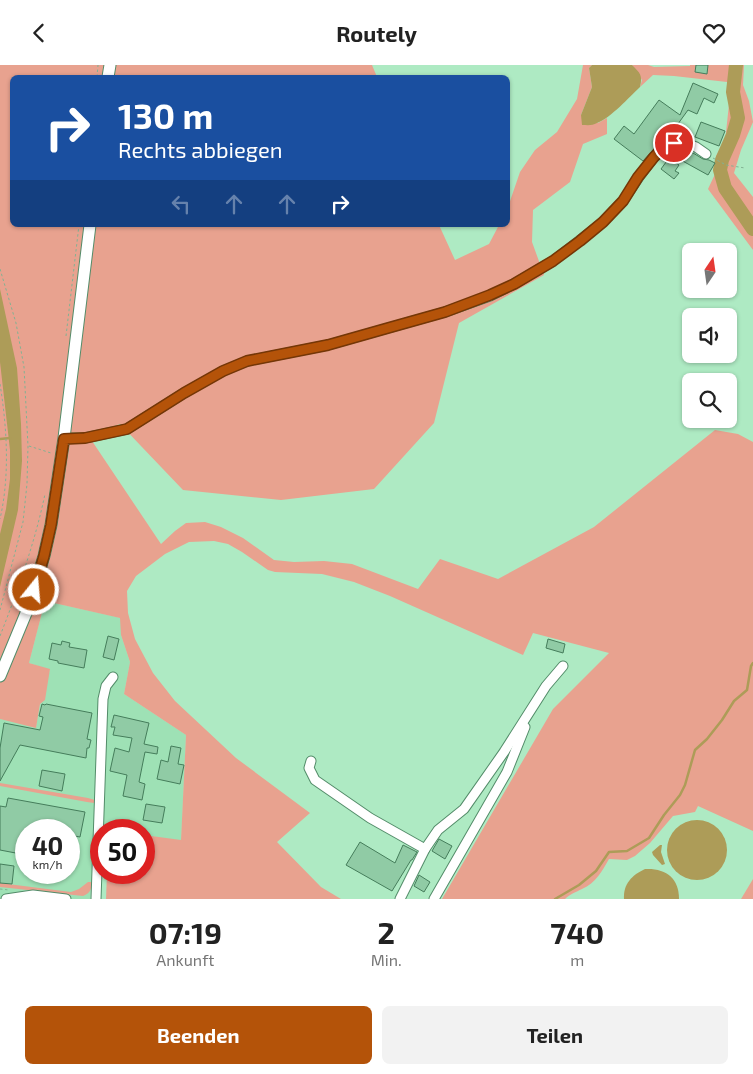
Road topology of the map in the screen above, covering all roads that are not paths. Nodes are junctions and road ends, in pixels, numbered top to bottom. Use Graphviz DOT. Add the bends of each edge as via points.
graph roads {
  1 [pos="706,154"];
  2 [pos="90,227"];
  3 [pos="64,439"];
  4 [pos="562,666"];
  5 [pos="0,676"];
  6 [pos="113,677"];
  7 [pos="532,709"];
  8 [pos="311,761"];
  9 [pos="425,849"];
  10 [pos="0,898"];
  11 [pos="50,898"];
  12 [pos="6,899"];
  13 [pos="66,899"];
  14 [pos="96,899"];
  15 [pos="400,899"];
  16 [pos="434,899"];
  1 -- 3 [label="street" via="688,144 667,144 603,222 553,261 498,292 445,312 328,345 247,361 184,393 127,429"];
  2 -- 3 [label="main road"];
  3 -- 5 [label="main road" via="44,556 28,607"];
  4 -- 7 [label="street"];
  6 -- 14 [label="street" via="106,686 103,699"];
  7 -- 9 [label="street" via="464,809 438,831"];
  7 -- 16 [label="street" via="507,772"];
  8 -- 9 [label="street" via="309,768 315,780 370,818"];
  9 -- 15 [label="street"];
  10 -- 12 [label="street"];
  11 -- 12 [label="street" via="33,895"];
  11 -- 13 [label="street"];
}
